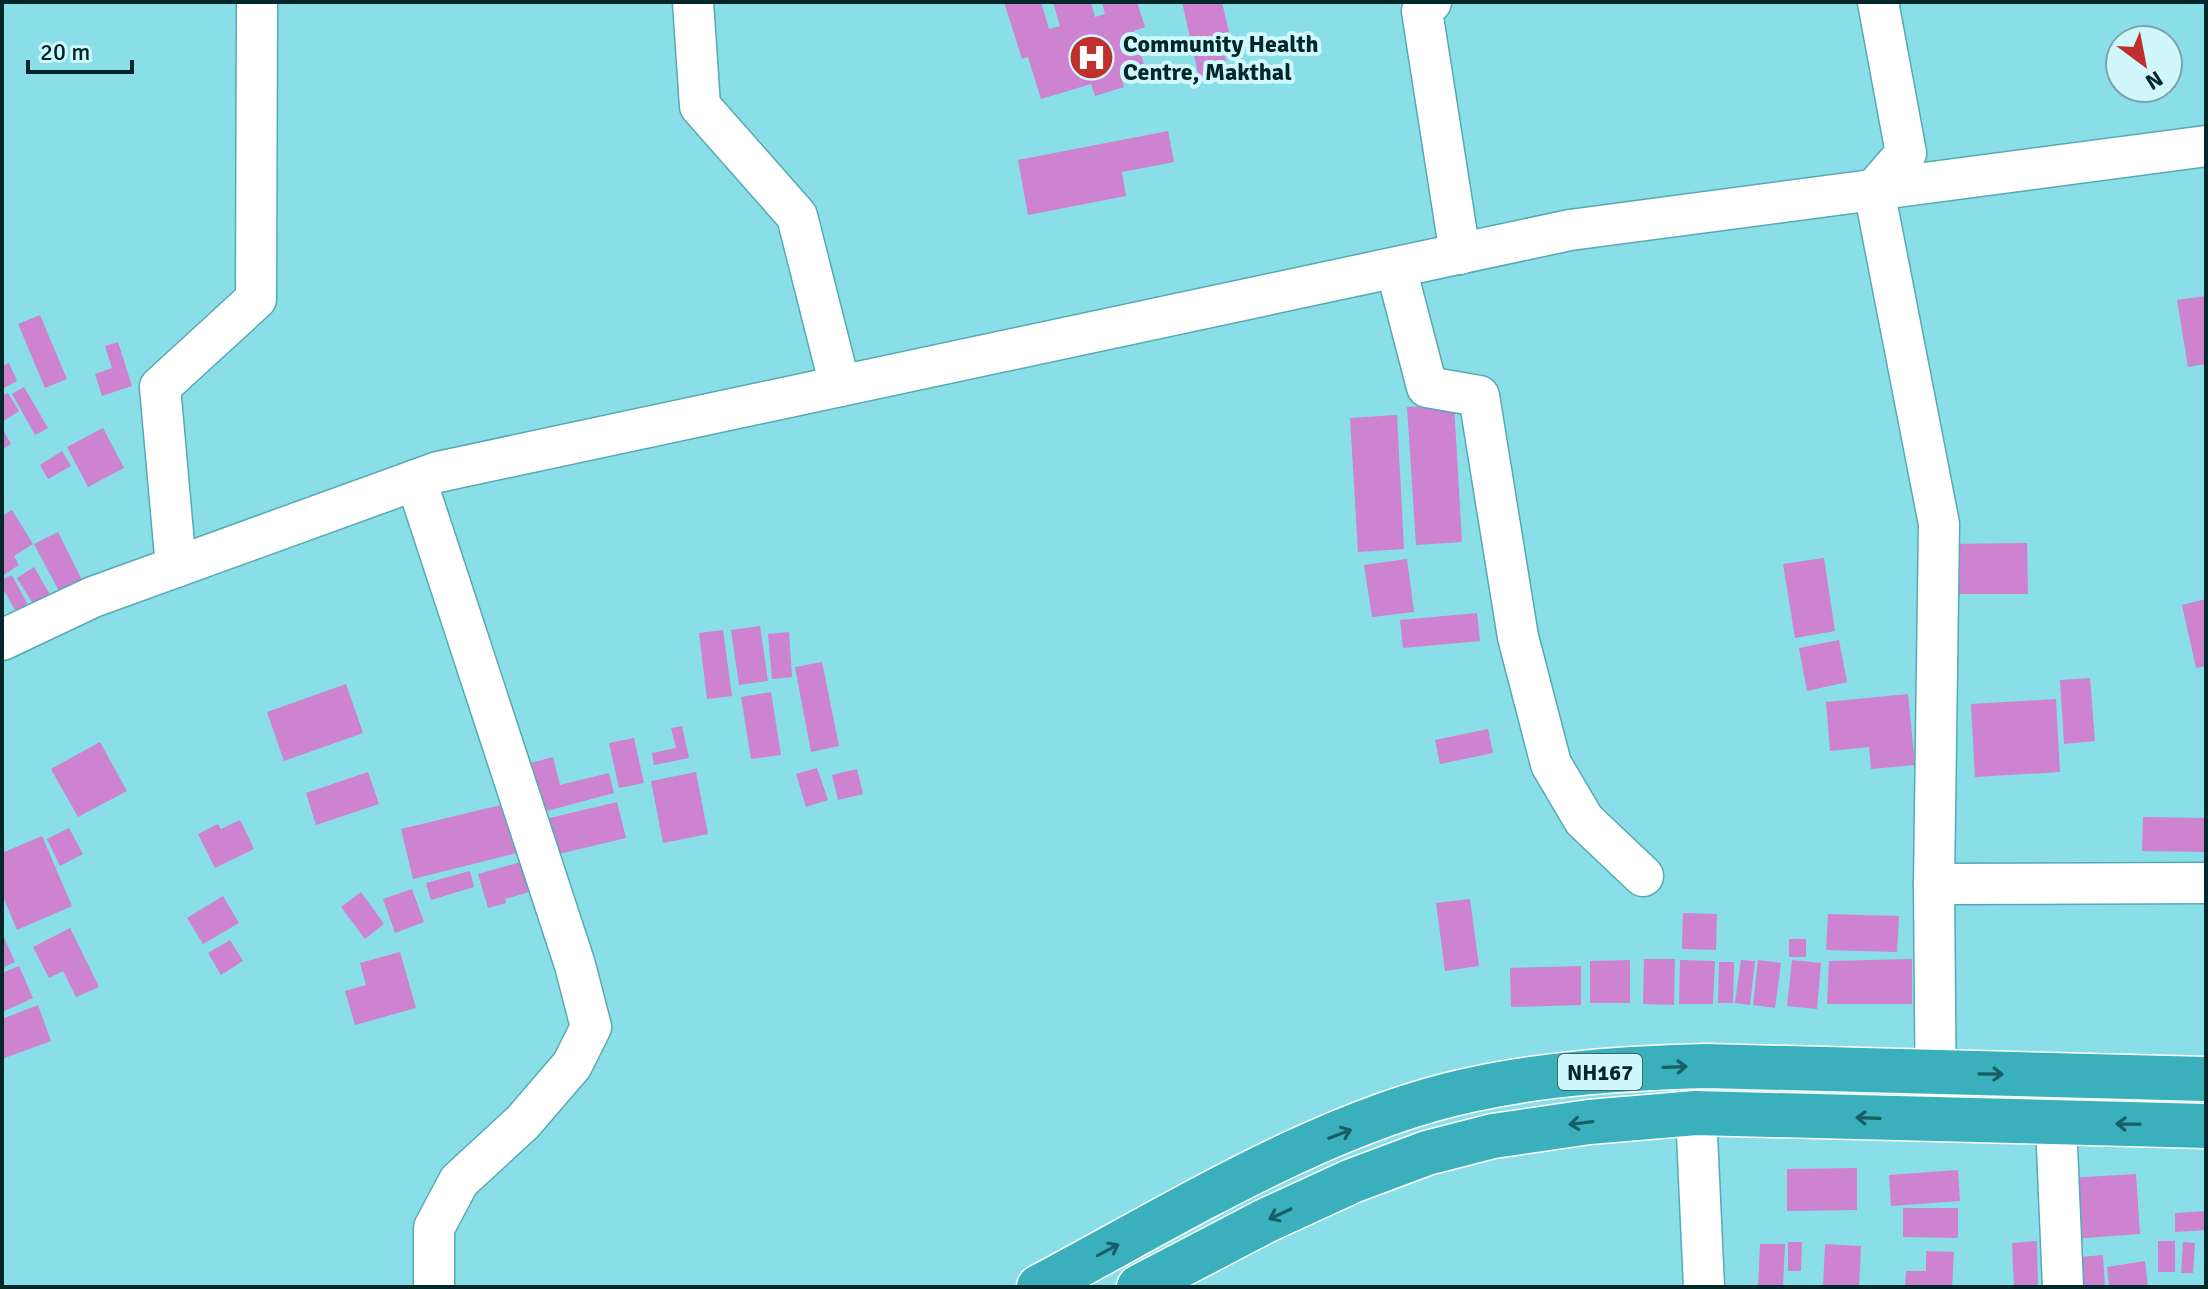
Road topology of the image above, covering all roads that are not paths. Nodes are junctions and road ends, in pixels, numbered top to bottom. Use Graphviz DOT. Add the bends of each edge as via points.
graph roads {
  1 [pos="257,2"];
  2 [pos="693,2"];
  3 [pos="1878,2"];
  4 [pos="1425,5"];
  5 [pos="2206,146"];
  6 [pos="1874,190"];
  7 [pos="1460,254"];
  8 [pos="1396,268"];
  9 [pos="840,386"];
  10 [pos="416,480"];
  11 [pos="176,567"];
  12 [pos="2,640"];
  13 [pos="1643,876"];
  14 [pos="2206,883"];
  15 [pos="1934,884"];
  16 [pos="1935,1073"];
  17 [pos="2206,1079"];
  18 [pos="1696,1113"];
  19 [pos="1936,1120"];
  20 [pos="2056,1123"];
  21 [pos="2206,1126"];
  22 [pos="434,1287"];
  23 [pos="1039,1287"];
  24 [pos="1139,1287"];
  25 [pos="1704,1287"];
  26 [pos="2063,1287"];
  1 -- 11 [label="street" via="256,299 160,387"];
  2 -- 9 [label="street" via="700,106 797,216"];
  3 -- 6 [label="street" via="1906,153"];
  4 -- 7 [label="street"];
  5 -- 6 [label="street"];
  6 -- 7 [label="street" via="1570,230"];
  6 -- 15 [label="street" via="1939,524"];
  7 -- 8 [label="street"];
  8 -- 9 [label="street"];
  8 -- 13 [label="street" via="1427,387 1479,396 1518,637 1551,764 1584,820"];
  9 -- 10 [label="street"];
  10 -- 11 [label="street"];
  10 -- 22 [label="street" via="591,1027 572,1065 523,1122 459,1181 434,1228"];
  11 -- 12 [label="street" via="93,597"];
  14 -- 15 [label="street"];
  15 -- 16 [label="street"];
  16 -- 17 [label="highway, NH167, one-way"];
  16 -- 19 [label="street"];
  23 -- 16 [label="highway, NH167, one-way" via="1319,1142 1470,1090 1636,1068"];
  19 -- 18 [label="highway, NH167, one-way"];
  18 -- 24 [label="highway, NH167, one-way" via="1493,1136 1427,1153 1277,1215"];
  18 -- 25 [label="street"];
  19 -- 20 [label="highway, NH167"];
  21 -- 20 [label="highway, NH167, one-way"];
  20 -- 26 [label="street"];
}
